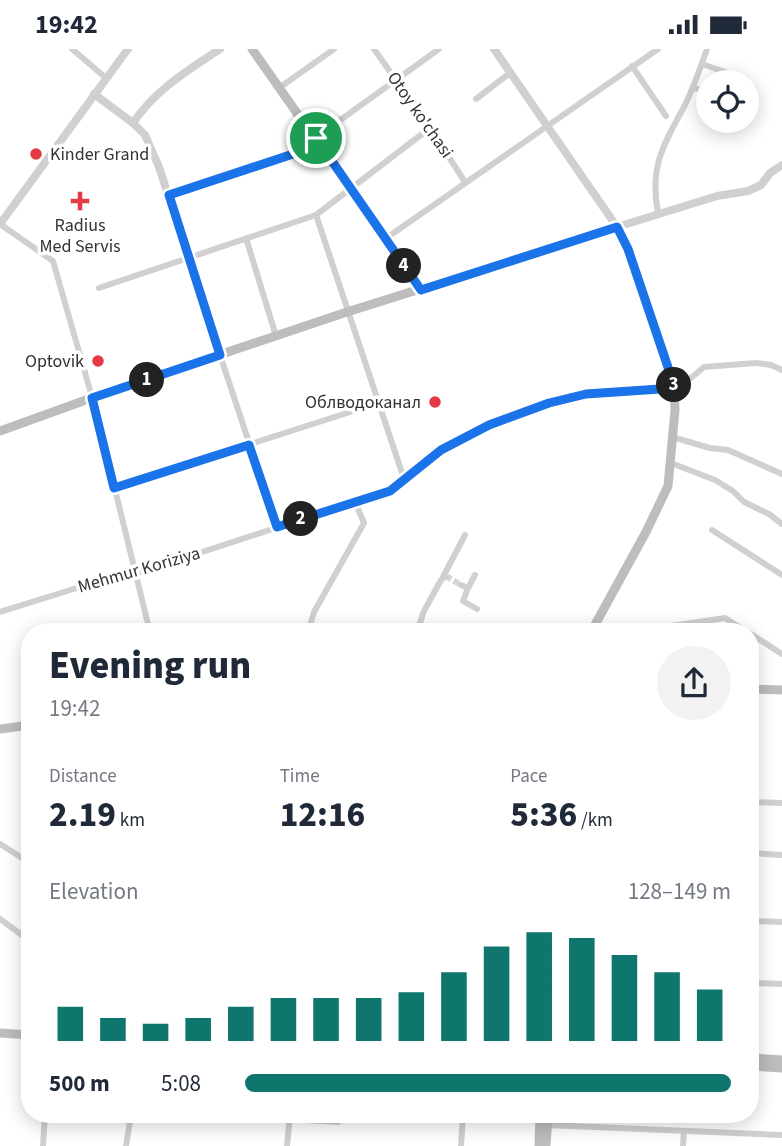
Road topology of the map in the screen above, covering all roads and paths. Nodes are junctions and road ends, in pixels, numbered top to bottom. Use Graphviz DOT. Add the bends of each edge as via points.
graph roads {
  1 [pos="72,49"];
  2 [pos="128,49"];
  3 [pos="219,49"];
  4 [pos="252,49"];
  5 [pos="334,49"];
  6 [pos="374,49"];
  7 [pos="439,49"];
  8 [pos="494,49"];
  9 [pos="658,49"];
  10 [pos="708,49"];
  11 [pos="702,64"];
  12 [pos="632,66"];
  13 [pos="719,70"];
  14 [pos="510,73"];
  15 [pos="106,78"];
  16 [pos="396,78"];
  17 [pos="693,87"];
  18 [pos="279,88"];
  19 [pos="696,88"];
  20 [pos="94,93"];
  21 [pos="476,99"];
  22 [pos="666,116"];
  23 [pos="133,123"];
  24 [pos="547,125"];
  25 [pos="430,128"];
  26 [pos="316,138"];
  27 [pos="782,165"];
  28 [pos="466,182"];
  29 [pos="350,188"];
  30 [pos="169,195"];
  31 [pos="658,213"];
  32 [pos="316,215"];
  33 [pos="0,224"];
  34 [pos="617,227"];
  35 [pos="246,238"];
  36 [pos="386,239"];
  37 [pos="188,258"];
  38 [pos="99,288"];
  39 [pos="421,290"];
  40 [pos="347,312"];
  41 [pos="276,336"];
  42 [pos="220,355"];
  43 [pos="782,370"];
  44 [pos="674,385"];
  45 [pos="92,398"];
  46 [pos="378,403"];
  47 [pos="0,432"];
  48 [pos="672,437"];
  49 [pos="249,445"];
  50 [pos="671,463"];
  51 [pos="782,474"];
  52 [pos="404,479"];
  53 [pos="114,488"];
  54 [pos="355,502"];
  55 [pos="782,524"];
  56 [pos="277,527"];
  57 [pos="712,530"];
  58 [pos="465,535"];
  59 [pos="135,573"];
  60 [pos="475,575"];
  61 [pos="782,575"];
  62 [pos="477,609"];
  63 [pos="0,612"];
  64 [pos="148,623"];
  65 [pos="311,623"];
  66 [pos="420,623"];
  67 [pos="595,623"];
  68 [pos="691,623"];
  69 [pos="733,623"];
  70 [pos="759,639"];
  71 [pos="782,654"];
  72 [pos="759,689"];
  73 [pos="782,690"];
  74 [pos="21,726"];
  75 [pos="0,729"];
  76 [pos="759,802"];
  77 [pos="782,803"];
  78 [pos="0,844"];
  79 [pos="759,854"];
  80 [pos="782,855"];
  81 [pos="21,857"];
  82 [pos="0,919"];
  83 [pos="759,921"];
  84 [pos="782,922"];
  85 [pos="21,934"];
  86 [pos="759,983"];
  87 [pos="782,984"];
  88 [pos="0,1033"];
  89 [pos="21,1034"];
  90 [pos="759,1058"];
  91 [pos="782,1059"];
  92 [pos="759,1067"];
  93 [pos="782,1068"];
  94 [pos="44,1123"];
  95 [pos="130,1123"];
  96 [pos="289,1123"];
  97 [pos="462,1123"];
  98 [pos="539,1123"];
  99 [pos="547,1125"];
  100 [pos="684,1131"];
  101 [pos="782,1135"];
  102 [pos="43,1146"];
  103 [pos="126,1146"];
  104 [pos="287,1146"];
  105 [pos="461,1146"];
  106 [pos="538,1146"];
  107 [pos="546,1146"];
  108 [pos="683,1146"];
  1 -- 15 [label="street"];
  2 -- 15 [label="street"];
  3 -- 23 [label="street" via="167,85"];
  4 -- 18 [label="main road"];
  5 -- 18 [label="street"];
  6 -- 16 [label="street, Otoy ko'chasi"];
  7 -- 16 [label="street"];
  8 -- 14 [label="street"];
  9 -- 12 [label="street"];
  10 -- 11 [label="street"];
  11 -- 13 [label="street"];
  11 -- 17 [label="street"];
  12 -- 22 [label="street"];
  12 -- 24 [label="street"];
  14 -- 21 [label="street"];
  14 -- 24 [label="street"];
  15 -- 20 [label="street"];
  16 -- 25 [label="street, Otoy ko'chasi"];
  16 -- 26 [label="street"];
  17 -- 19 [label="street"];
  17 -- 31 [label="street" via="660,150 655,184"];
  18 -- 26 [label="main road"];
  20 -- 23 [label="street"];
  20 -- 33 [label="street"];
  23 -- 30 [label="street" via="145,135"];
  24 -- 28 [label="street"];
  24 -- 34 [label="street"];
  25 -- 28 [label="street, Otoy ko'chasi"];
  25 -- 29 [label="street"];
  26 -- 29 [label="main road"];
  26 -- 30 [label="street" via="293,154"];
  27 -- 31 [label="street" via="748,191"];
  28 -- 36 [label="street"];
  29 -- 32 [label="street"];
  29 -- 36 [label="main road"];
  30 -- 37 [label="street"];
  31 -- 34 [label="street"];
  32 -- 35 [label="street"];
  32 -- 40 [label="street"];
  33 -- 45 [label="street" via="53,261"];
  34 -- 39 [label="main road"];
  34 -- 44 [label="main road"];
  35 -- 37 [label="street"];
  35 -- 41 [label="street"];
  36 -- 39 [label="main road"];
  37 -- 38 [label="street"];
  37 -- 42 [label="street"];
  39 -- 40 [label="main road"];
  40 -- 41 [label="main road"];
  40 -- 46 [label="street"];
  41 -- 42 [label="main road"];
  42 -- 45 [label="main road"];
  42 -- 49 [label="street"];
  43 -- 44 [label="street" via="756,363 704,367"];
  44 -- 48 [label="main road"];
  44 -- 52 [label="street, Mehmur Koriziya" via="586,394 549,403 489,425 441,450"];
  45 -- 47 [label="main road"];
  45 -- 53 [label="street"];
  46 -- 49 [label="street"];
  46 -- 52 [label="street"];
  48 -- 50 [label="main road"];
  48 -- 51 [label="street" via="728,450"];
  49 -- 53 [label="street"];
  49 -- 56 [label="street"];
  50 -- 55 [label="street" via="715,480"];
  50 -- 67 [label="main road" via="663,498"];
  52 -- 54 [label="street, Mehmur Koriziya" via="390,491"];
  53 -- 59 [label="street"];
  54 -- 56 [label="street, Mehmur Koriziya"];
  54 -- 65 [label="street" via="363,523"];
  56 -- 59 [label="street, Mehmur Koriziya"];
  57 -- 61 [label="street"];
  58 -- 66 [label="street"];
  59 -- 63 [label="street, Mehmur Koriziya"];
  59 -- 64 [label="street"];
  60 -- 62 [label="street" via="465,586 463,601"];
  68 -- 69 [label="street" via="725,618"];
  70 -- 71 [label="street"];
  72 -- 73 [label="main road"];
  74 -- 75 [label="main road"];
  76 -- 77 [label="street"];
  78 -- 81 [label="street"];
  79 -- 80 [label="street"];
  82 -- 85 [label="street"];
  83 -- 84 [label="street"];
  86 -- 87 [label="street"];
  88 -- 89 [label="main road"];
  90 -- 91 [label="main road"];
  92 -- 93 [label="main road"];
  94 -- 102 [label="street"];
  95 -- 103 [label="street"];
  96 -- 104 [label="street"];
  97 -- 105 [label="street"];
  98 -- 106 [label="main road"];
  99 -- 100 [label="street"];
  99 -- 107 [label="main road"];
  100 -- 101 [label="street"];
  100 -- 108 [label="street"];
}
